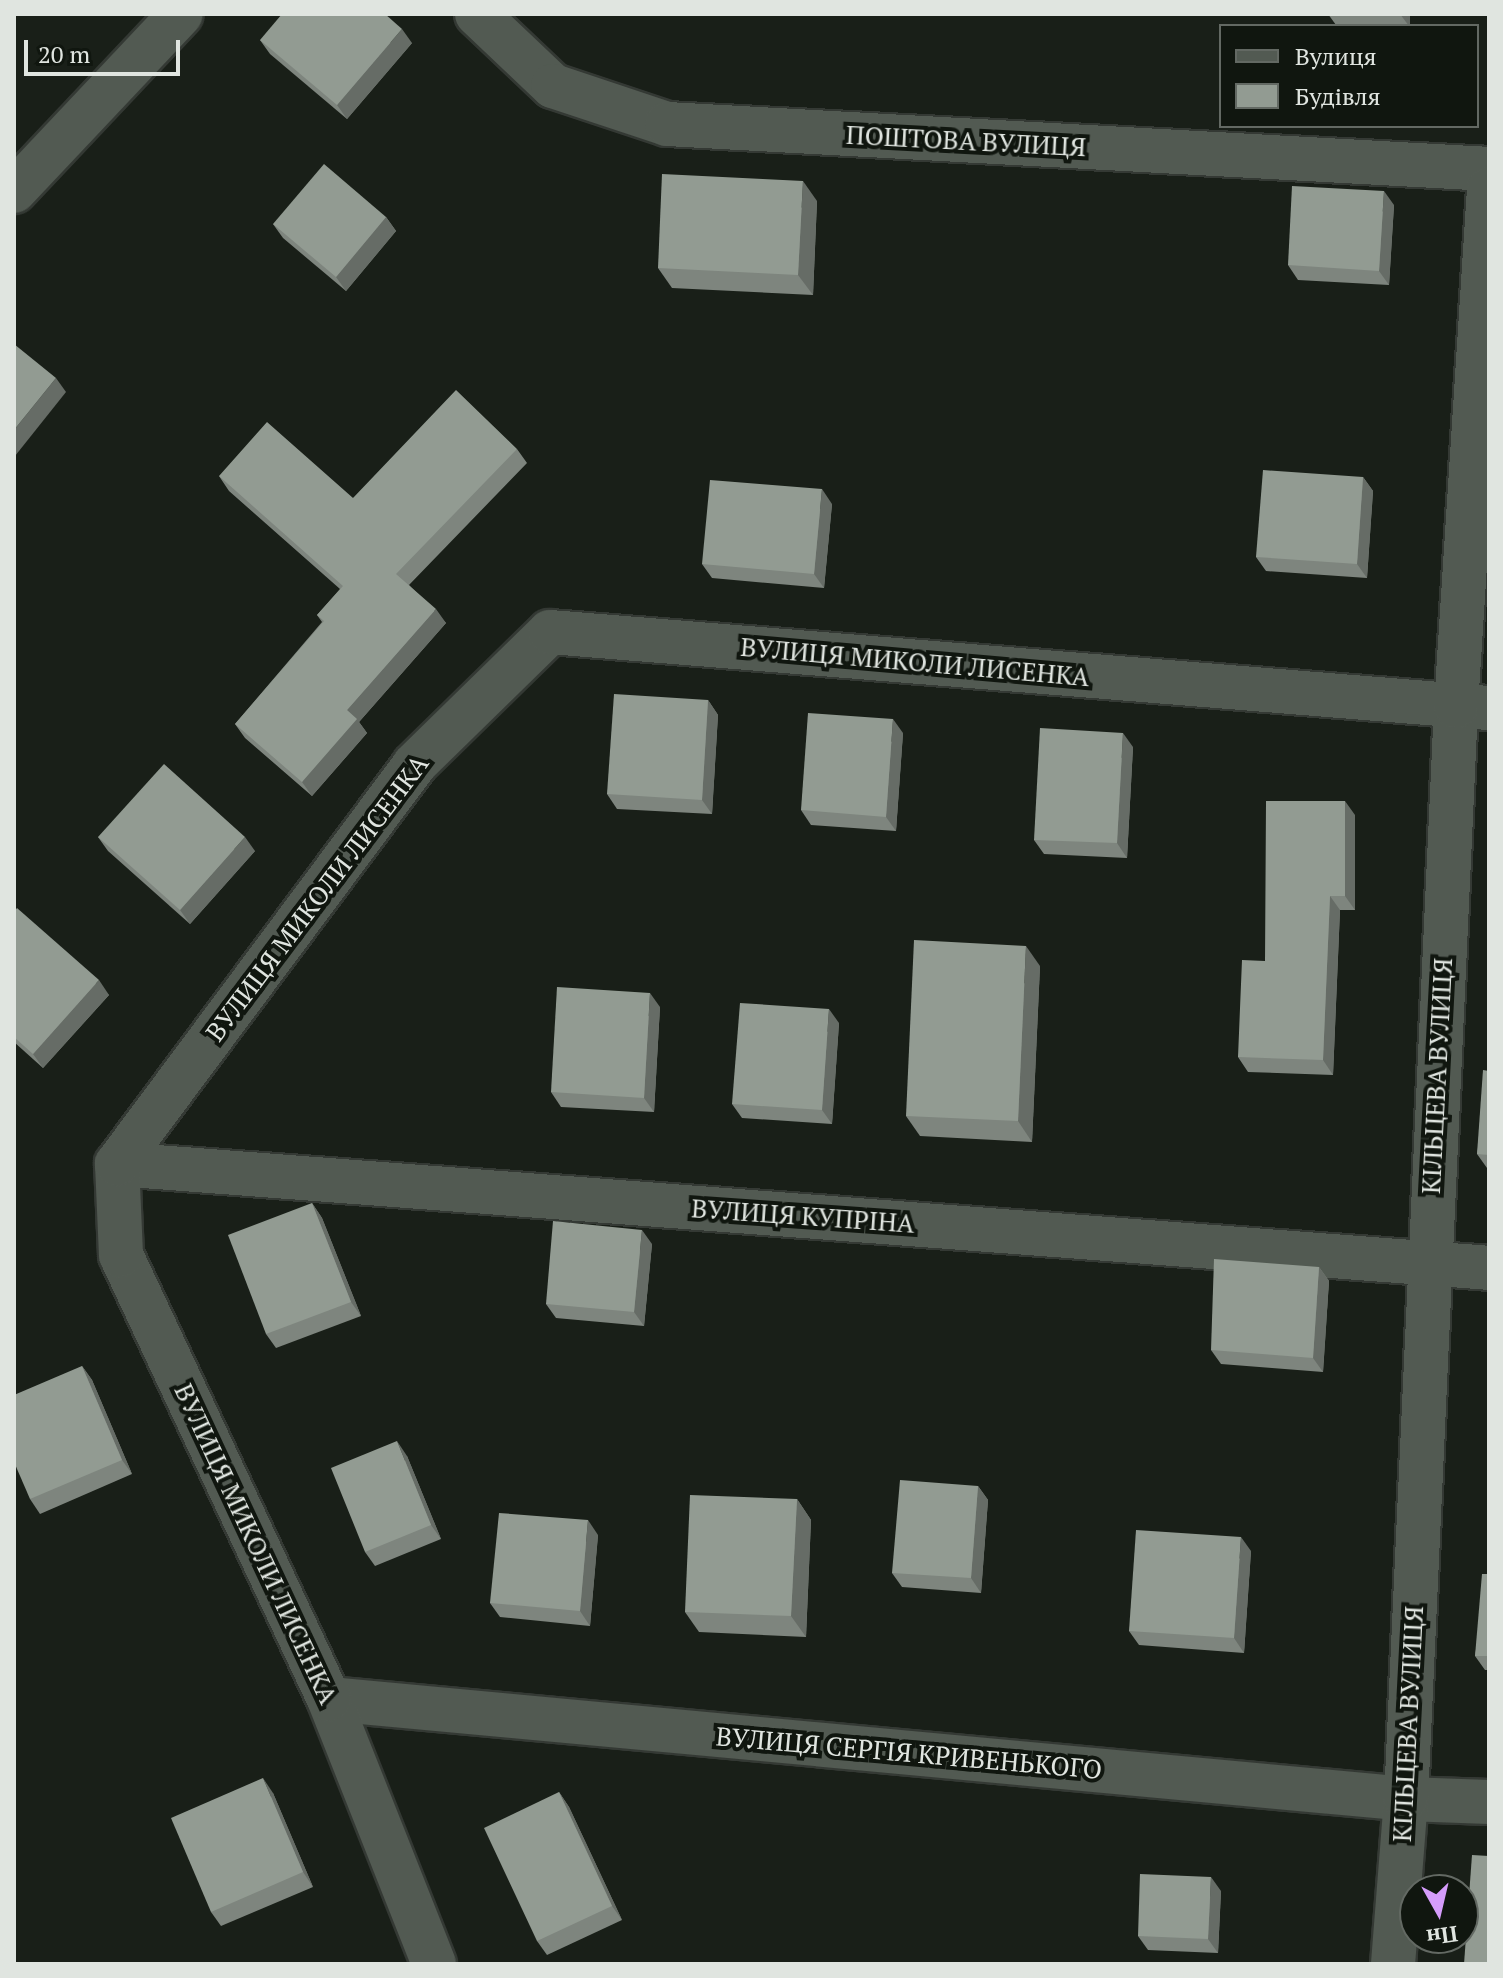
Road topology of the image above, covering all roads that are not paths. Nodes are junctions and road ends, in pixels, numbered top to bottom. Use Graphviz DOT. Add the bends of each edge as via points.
graph roads {
  1 [pos="181,14"];
  2 [pos="477,14"];
  3 [pos="1489,169"];
  4 [pos="1489,189"];
  5 [pos="14,191"];
  6 [pos="1472,707"];
  7 [pos="117,1164"];
  8 [pos="1427,1263"];
  9 [pos="1489,1268"];
  10 [pos="329,1699"];
  11 [pos="1406,1799"];
  12 [pos="1489,1802"];
  13 [pos="434,1964"];
  14 [pos="1393,1964"];
  1 -- 5 [label="street"];
  2 -- 3 [label="street, ПОШТОВА ВУЛИЦЯ" via="553,86 667,124"];
  4 -- 6 [label="street, КІЛЬЦЕВА ВУЛИЦЯ"];
  6 -- 7 [label="street, ВУЛИЦЯ МИКОЛИ ЛИСЕНКА" via="550,632 414,765"];
  6 -- 8 [label="street, КІЛЬЦЕВА ВУЛИЦЯ"];
  7 -- 8 [label="street, ВУЛИЦЯ КУПРІНА"];
  7 -- 10 [label="street, ВУЛИЦЯ МИКОЛИ ЛИСЕНКА" via="121,1255"];
  8 -- 9 [label="street, ВУЛИЦЯ КУПРІНА"];
  8 -- 11 [label="street, КІЛЬЦЕВА ВУЛИЦЯ"];
  10 -- 11 [label="street, ВУЛИЦЯ СЕРГІЯ КРИВЕНЬКОГО"];
  10 -- 13 [label="street, ВУЛИЦЯ МИКОЛИ ЛИСЕНКА"];
  11 -- 12 [label="street, ВУЛИЦЯ СЕРГІЯ КРИВЕНЬКОГО"];
  11 -- 14 [label="street, КІЛЬЦЕВА ВУЛИЦЯ"];
}
